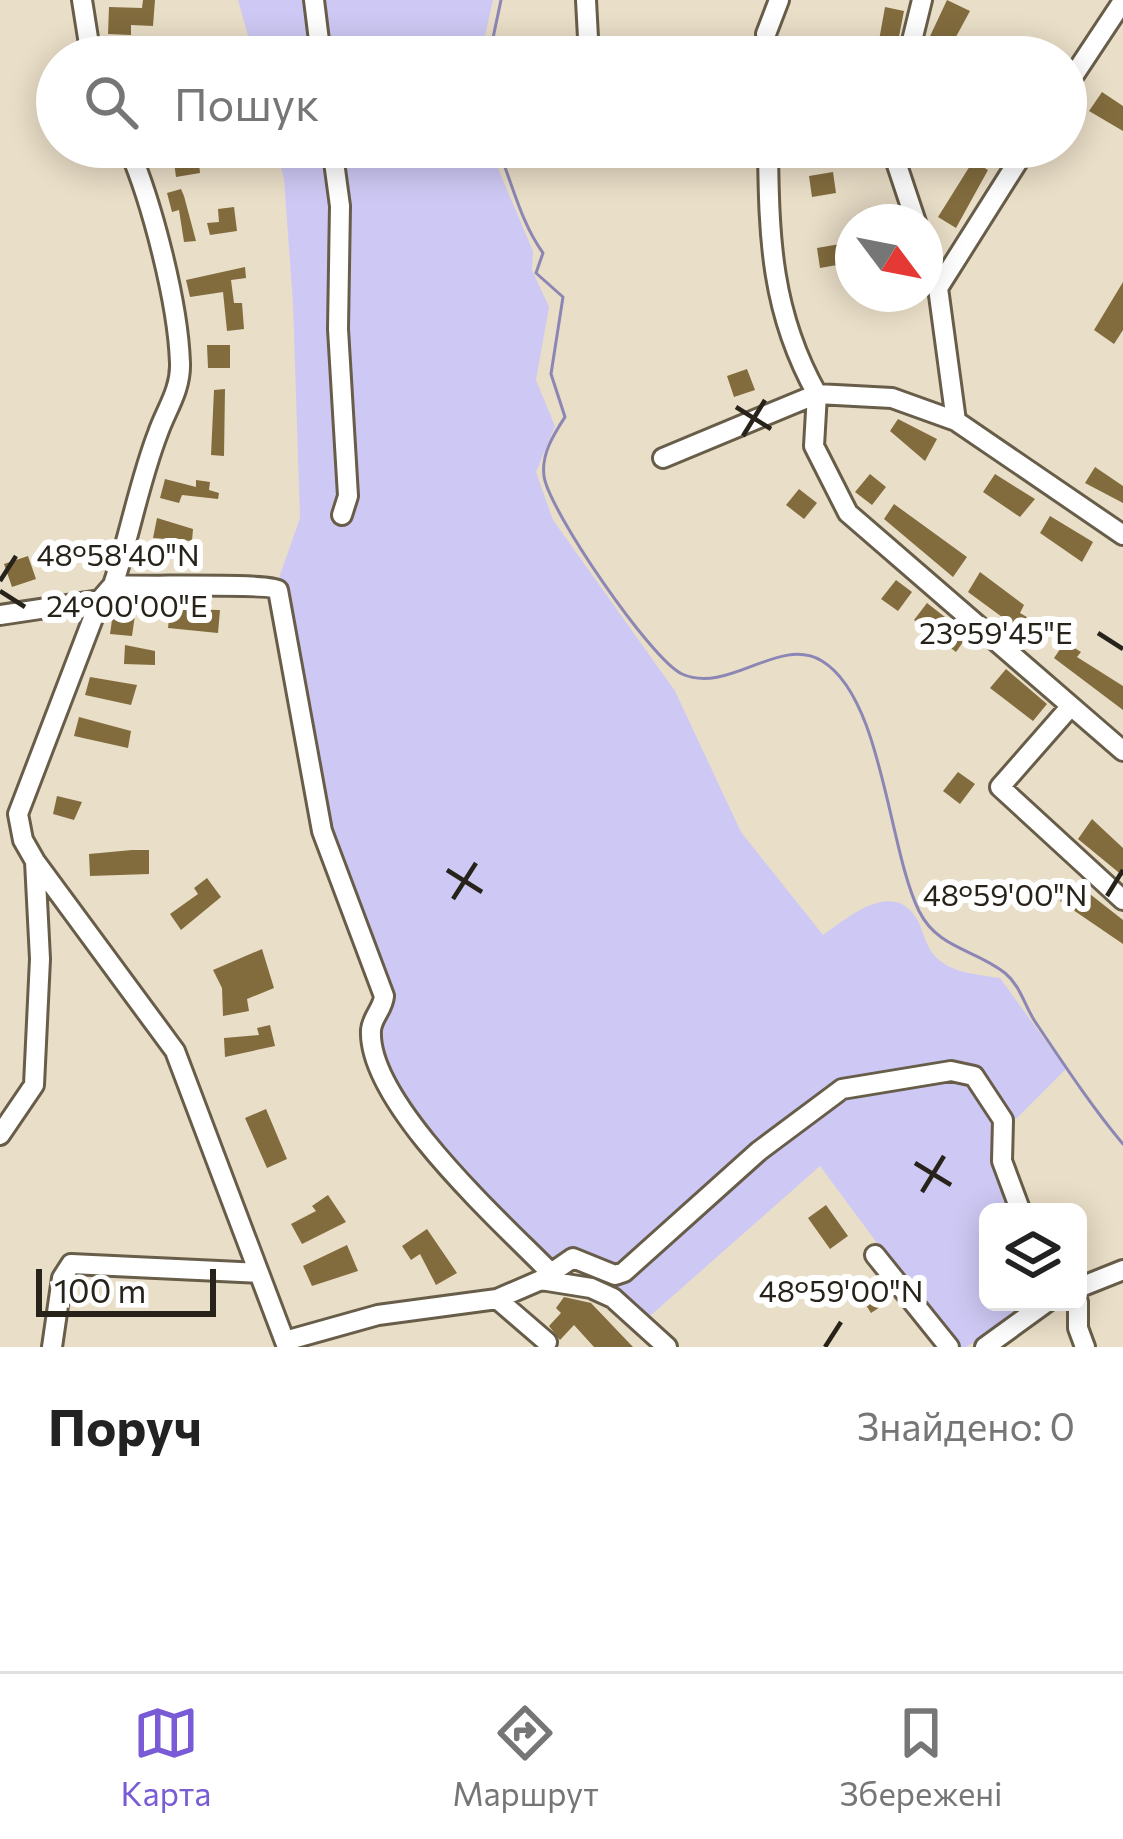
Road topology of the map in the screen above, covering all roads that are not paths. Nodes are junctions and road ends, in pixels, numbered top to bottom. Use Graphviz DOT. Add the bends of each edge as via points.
graph roads {
  1 [pos="82,0"];
  2 [pos="314,0"];
  3 [pos="586,0"];
  4 [pos="779,0"];
  5 [pos="922,0"];
  6 [pos="1123,1"];
  7 [pos="88,36"];
  8 [pos="318,36"];
  9 [pos="588,36"];
  10 [pos="766,36"];
  11 [pos="913,36"];
  12 [pos="1087,55"];
  13 [pos="136,168"];
  14 [pos="335,168"];
  15 [pos="768,168"];
  16 [pos="898,168"];
  17 [pos="1014,168"];
  18 [pos="910,204"];
  19 [pos="943,280"];
  20 [pos="941,312"];
  21 [pos="817,394"];
  22 [pos="956,422"];
  23 [pos="662,458"];
  24 [pos="342,515"];
  25 [pos="1123,535"];
  26 [pos="106,592"];
  27 [pos="0,615"];
  28 [pos="1071,706"];
  29 [pos="1123,751"];
  30 [pos="35,861"];
  31 [pos="1123,900"];
  32 [pos="0,1135"];
  33 [pos="1018,1203"];
  34 [pos="875,1255"];
  35 [pos="1123,1270"];
  36 [pos="259,1273"];
  37 [pos="545,1276"];
  38 [pos="1087,1284"];
  39 [pos="497,1299"];
  40 [pos="1035,1311"];
  41 [pos="1078,1311"];
  42 [pos="548,1342"];
  43 [pos="286,1344"];
  44 [pos="52,1347"];
  45 [pos="667,1347"];
  46 [pos="949,1347"];
  47 [pos="985,1347"];
  48 [pos="1085,1347"];
  1 -- 7 [label="street"];
  2 -- 8 [label="street"];
  3 -- 9 [label="street"];
  4 -- 10 [label="street"];
  5 -- 11 [label="street"];
  6 -- 12 [label="street"];
  13 -- 26 [label="street" via="180,365"];
  14 -- 24 [label="street" via="348,496"];
  15 -- 21 [label="street" via="770,262 795,356"];
  16 -- 18 [label="street"];
  17 -- 19 [label="street"];
  20 -- 22 [label="street"];
  21 -- 22 [label="street" via="892,398"];
  21 -- 23 [label="street"];
  21 -- 28 [label="street" via="814,446 848,513"];
  22 -- 25 [label="street"];
  26 -- 27 [label="street"];
  26 -- 30 [label="street" via="19,814"];
  26 -- 37 [label="street" via="266,584 278,590 322,832 384,996 370,1027 376,1061 436,1158"];
  28 -- 29 [label="street"];
  28 -- 31 [label="street" via="1000,787"];
  30 -- 32 [label="street" via="34,1085"];
  30 -- 36 [label="street" via="176,1051"];
  33 -- 37 [label="street" via="1002,1162 1003,1120 974,1076 951,1070 842,1089 624,1272 573,1258"];
  34 -- 46 [label="street"];
  35 -- 38 [label="street"];
  36 -- 43 [label="street"];
  36 -- 44 [label="street" via="71,1264"];
  37 -- 39 [label="street"];
  37 -- 45 [label="street" via="613,1298"];
  39 -- 42 [label="street"];
  39 -- 43 [label="street" via="378,1315"];
  40 -- 47 [label="street"];
  41 -- 48 [label="street"];
}
